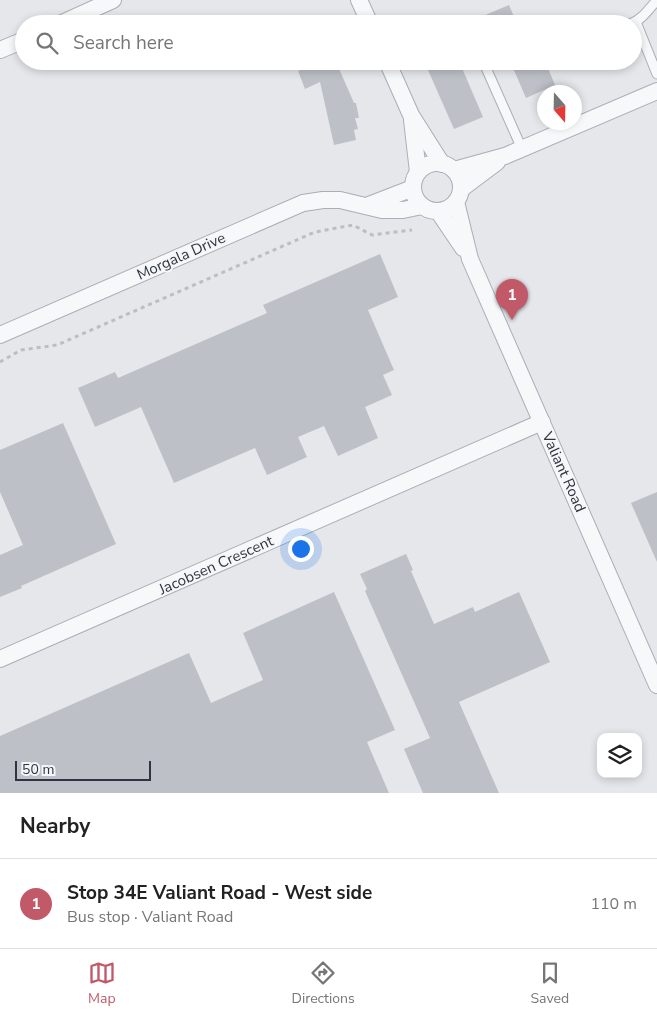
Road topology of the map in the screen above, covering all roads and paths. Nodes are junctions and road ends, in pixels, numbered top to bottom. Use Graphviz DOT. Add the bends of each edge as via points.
graph roads {
  1 [pos="112,0"];
  2 [pos="359,0"];
  3 [pos="657,0"];
  4 [pos="80,15"];
  5 [pos="366,15"];
  6 [pos="641,15"];
  7 [pos="642,42"];
  8 [pos="15,44"];
  9 [pos="0,50"];
  10 [pos="391,70"];
  11 [pos="487,70"];
  12 [pos="657,74"];
  13 [pos="657,91"];
  14 [pos="411,115"];
  15 [pos="522,149"];
  16 [pos="505,156"];
  17 [pos="448,167"];
  18 [pos="416,180"];
  19 [pos="459,196"];
  20 [pos="367,206"];
  21 [pos="430,209"];
  22 [pos="412,230"];
  23 [pos="470,259"];
  24 [pos="0,335"];
  25 [pos="0,362"];
  26 [pos="542,422"];
  27 [pos="0,659"];
  28 [pos="657,685"];
  1 -- 4 [label="street"];
  2 -- 5 [label="street"];
  3 -- 6 [label="lane"];
  7 -- 12 [label="lane"];
  8 -- 9 [label="street"];
  10 -- 14 [label="street"];
  11 -- 15 [label="lane"];
  13 -- 15 [label="street"];
  14 -- 17 [label="street"];
  14 -- 18 [label="street"];
  15 -- 16 [label="street"];
  16 -- 17 [label="street"];
  16 -- 19 [label="street"];
  17 -- 18 [label="street" via="426,166"];
  17 -- 19 [label="street" via="460,180"];
  18 -- 20 [label="street"];
  18 -- 21 [label="street" via="415,196"];
  19 -- 21 [label="street" via="446,210"];
  19 -- 23 [label="street, Valiant Road"];
  20 -- 21 [label="street, Morgala Drive" via="382,210"];
  20 -- 24 [label="street, Morgala Drive" via="340,200 303,203"];
  21 -- 23 [label="street, Valiant Road"];
  22 -- 25 [label="path" via="372,235 353,225 315,232 57,345 21,350"];
  23 -- 26 [label="street, Valiant Road"];
  26 -- 27 [label="street, Jacobsen Crescent"];
  26 -- 28 [label="street, Valiant Road"];
}
